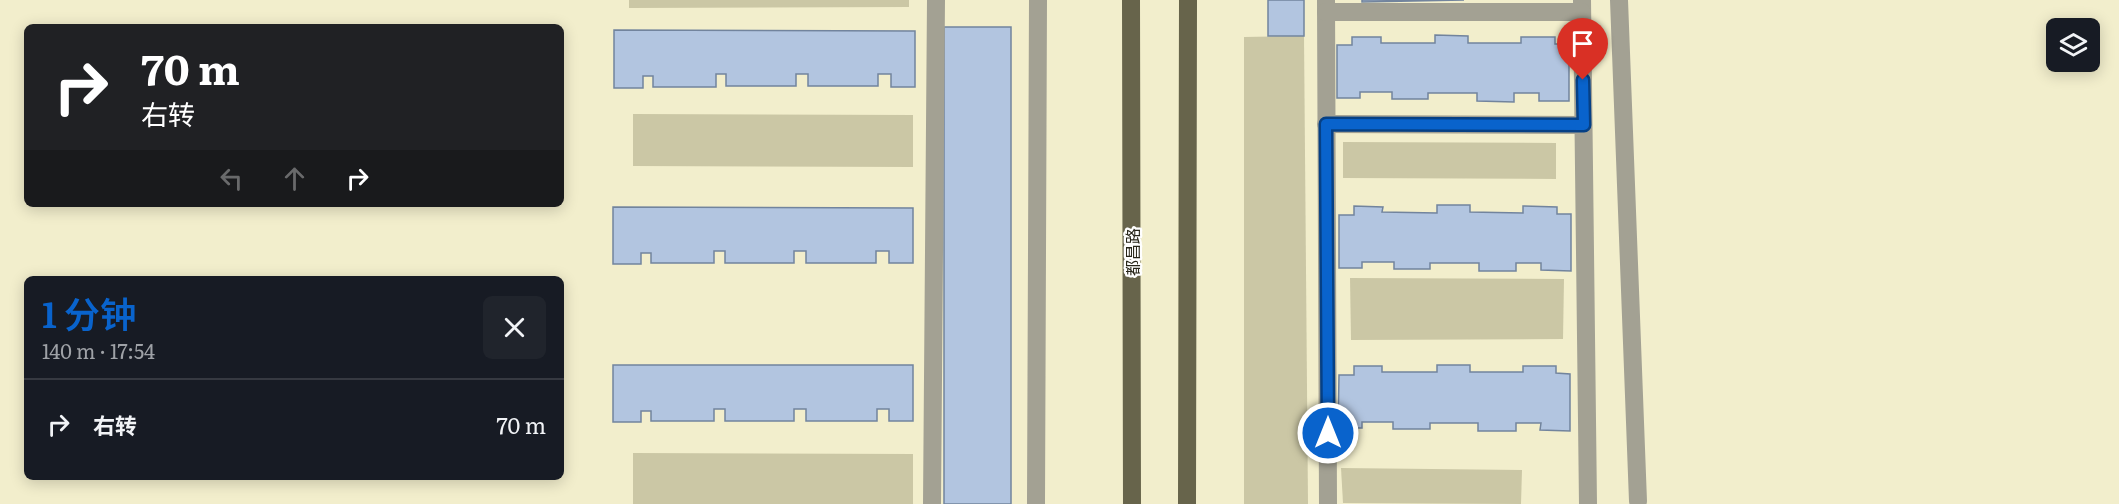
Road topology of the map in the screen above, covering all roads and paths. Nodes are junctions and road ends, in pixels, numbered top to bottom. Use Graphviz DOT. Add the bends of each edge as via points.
graph roads {
  1 [pos="936,0"];
  2 [pos="1038,0"];
  3 [pos="1131,0"];
  4 [pos="1188,0"];
  5 [pos="1619,0"];
  6 [pos="1326,6"];
  7 [pos="1582,6"];
  8 [pos="1326,124"];
  9 [pos="1584,125"];
  10 [pos="1638,501"];
  11 [pos="932,504"];
  12 [pos="1035,504"];
  13 [pos="1132,504"];
  14 [pos="1187,504"];
  15 [pos="1328,504"];
  16 [pos="1588,504"];
  1 -- 11 [label="lane"];
  2 -- 12 [label="lane"];
  3 -- 13 [label="main road, 都昌路"];
  4 -- 14 [label="main road"];
  5 -- 10 [label="lane"];
  6 -- 7 [label="lane"];
  6 -- 8 [label="lane"];
  7 -- 9 [label="lane"];
  8 -- 9 [label="lane"];
  8 -- 15 [label="lane"];
  9 -- 16 [label="lane"];
}
